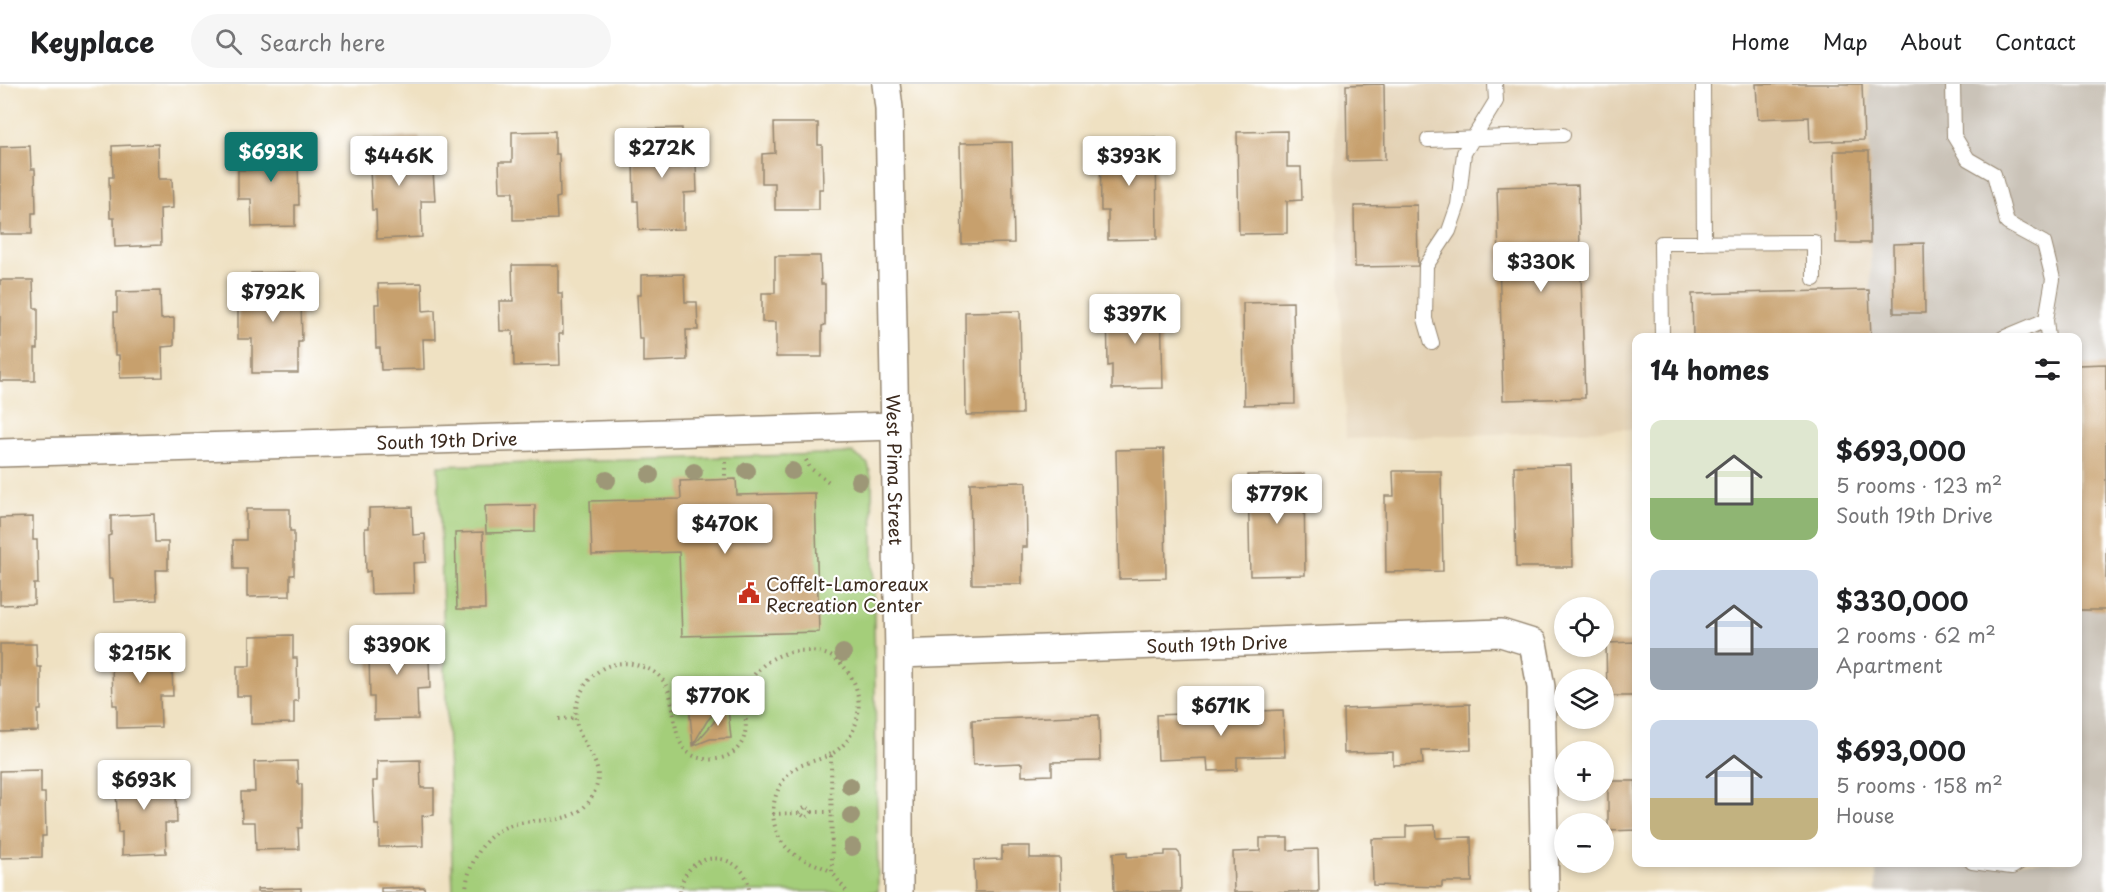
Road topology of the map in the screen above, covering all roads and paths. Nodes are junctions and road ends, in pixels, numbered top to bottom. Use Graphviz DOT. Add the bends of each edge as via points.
graph roads {
  1 [pos="886,84"];
  2 [pos="1495,84"];
  3 [pos="1703,84"];
  4 [pos="1953,84"];
  5 [pos="1563,135"];
  6 [pos="1472,138"];
  7 [pos="1428,140"];
  8 [pos="1704,243"];
  9 [pos="1814,279"];
  10 [pos="2046,320"];
  11 [pos="1662,333"];
  12 [pos="2015,333"];
  13 [pos="2047,333"];
  14 [pos="1432,343"];
  15 [pos="895,426"];
  16 [pos="0,453"];
  17 [pos="806,459"];
  18 [pos="725,462"];
  19 [pos="725,479"];
  20 [pos="829,482"];
  21 [pos="899,654"];
  22 [pos="858,706"];
  23 [pos="870,706"];
  24 [pos="575,718"];
  25 [pos="559,719"];
  26 [pos="831,754"];
  27 [pos="812,812"];
  28 [pos="832,812"];
  29 [pos="800,813"];
  30 [pos="773,814"];
  31 [pos="832,872"];
  32 [pos="466,892"];
  33 [pos="680,892"];
  34 [pos="749,892"];
  35 [pos="847,892"];
  36 [pos="899,892"];
  37 [pos="1545,892"];
  1 -- 15 [label="street, West Pima Street"];
  2 -- 6 [label="lane" via="1496,101"];
  3 -- 8 [label="lane"];
  4 -- 10 [label="lane" via="1954,136 1968,159 1994,174 2007,223 2044,243 2053,279"];
  5 -- 6 [label="lane"];
  6 -- 7 [label="lane"];
  6 -- 14 [label="lane" via="1464,153 1458,205 1449,231 1426,266 1425,319"];
  8 -- 9 [label="lane" via="1814,242"];
  8 -- 11 [label="lane" via="1661,243"];
  10 -- 12 [label="lane"];
  10 -- 13 [label="lane"];
  15 -- 16 [label="street, South 19th Drive"];
  15 -- 21 [label="street, West Pima Street"];
  17 -- 20 [label="path" via="810,468"];
  18 -- 19 [label="path"];
  21 -- 36 [label="street, West Pima Street"];
  21 -- 37 [label="street, South 19th Drive" via="1501,633 1533,643 1541,687"];
  22 -- 23 [label="path"];
  22 -- 24 [label="path" via="855,684 840,661 823,653 796,651 779,654 756,673 746,692 745,734 740,744 722,758 703,759 685,750 676,732 669,688 651,669 642,666 612,665 596,674 577,702"];
  22 -- 26 [label="path" via="853,731"];
  24 -- 25 [label="path"];
  24 -- 32 [label="path" via="598,770 598,780 585,807 552,821 521,821 489,838 470,869"];
  26 -- 28 [label="path"];
  26 -- 30 [label="path" via="803,764 784,779"];
  27 -- 28 [label="path"];
  27 -- 29 [label="path" via="806,818"];
  27 -- 29 [label="path" via="806,806"];
  28 -- 31 [label="path"];
  29 -- 30 [label="path"];
  30 -- 31 [label="path" via="776,832 787,848"];
  31 -- 35 [label="path"];
  33 -- 34 [label="path" via="684,873 700,860 713,858 725,860 742,871 748,879"];
}
